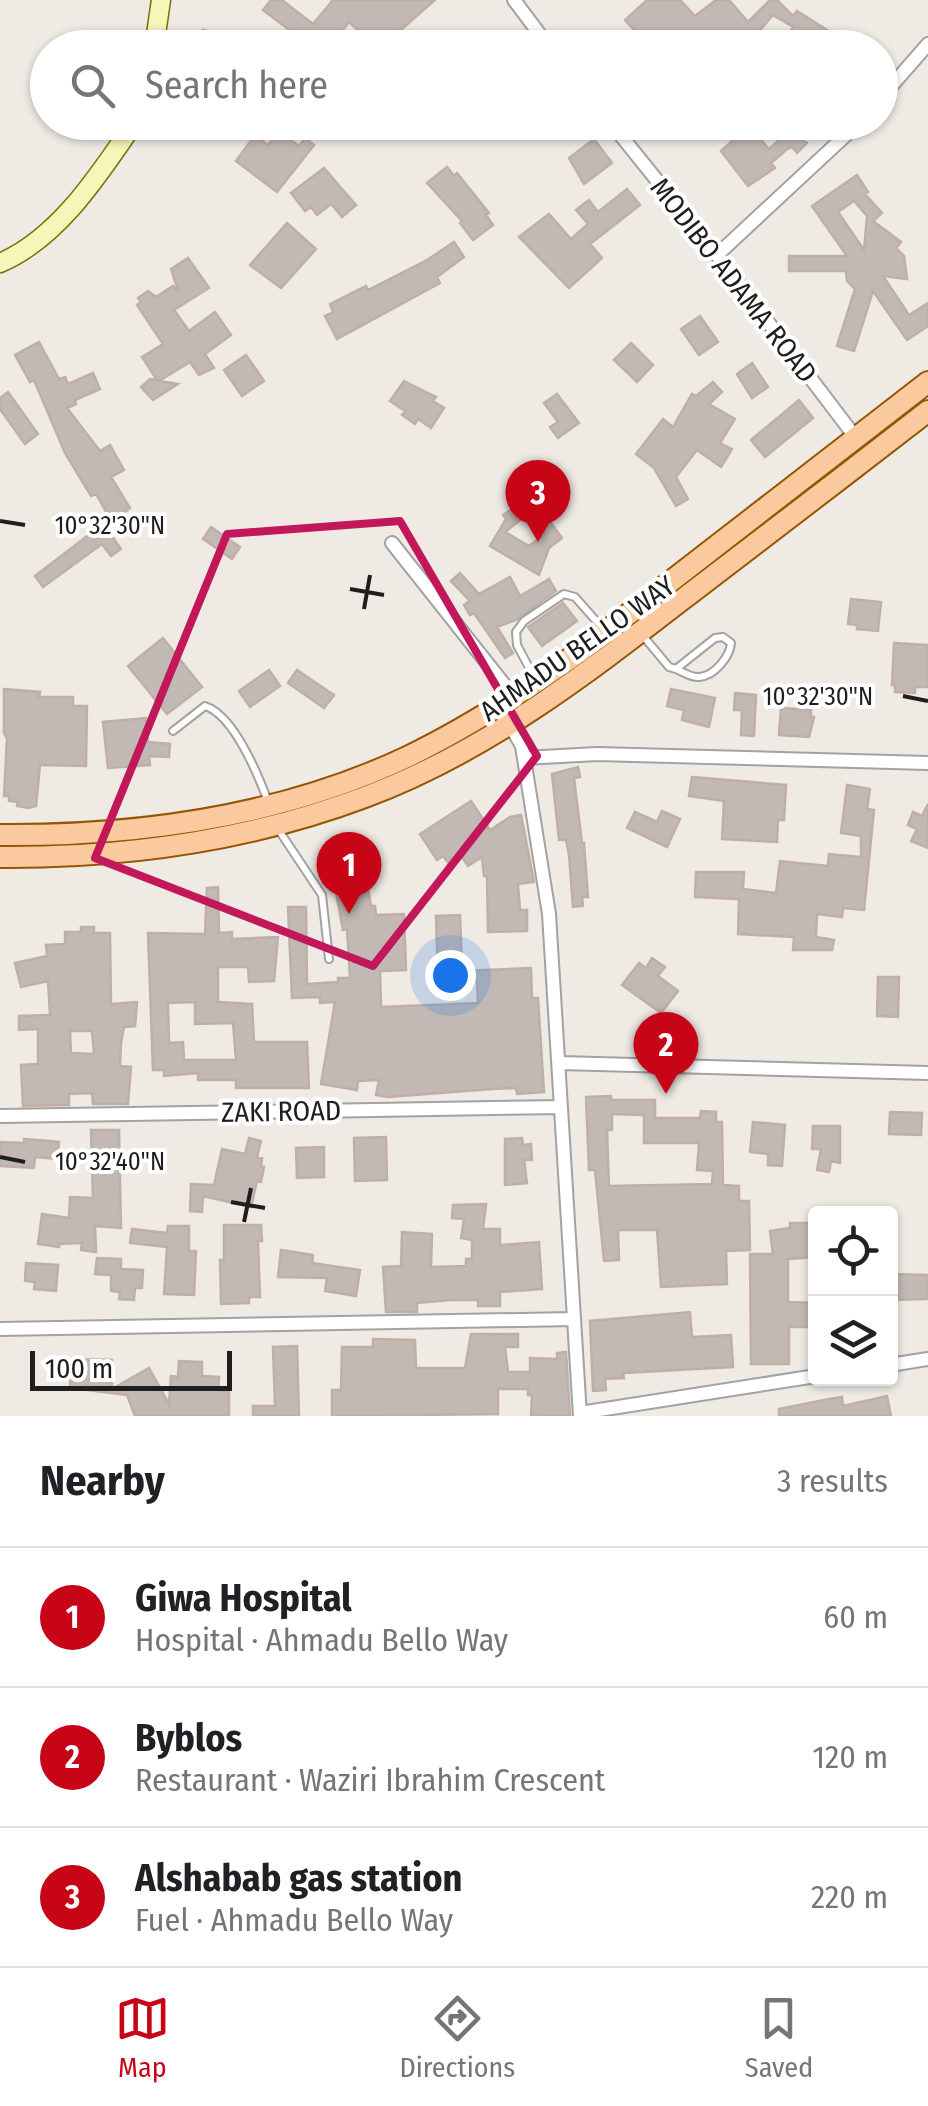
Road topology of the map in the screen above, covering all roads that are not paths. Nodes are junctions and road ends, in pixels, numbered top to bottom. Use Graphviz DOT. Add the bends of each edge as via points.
graph roads {
  1 [pos="161,0"];
  2 [pos="514,0"];
  3 [pos="157,30"];
  4 [pos="536,30"];
  5 [pos="928,44"];
  6 [pos="898,78"];
  7 [pos="123,140"];
  8 [pos="624,140"];
  9 [pos="841,140"];
  10 [pos="717,255"];
  11 [pos="0,264"];
  12 [pos="928,382"];
  13 [pos="928,411"];
  14 [pos="856,438"];
  15 [pos="392,544"];
  16 [pos="606,632"];
  17 [pos="640,632"];
  18 [pos="676,669"];
  19 [pos="537,682"];
  20 [pos="514,697"];
  21 [pos="510,724"];
  22 [pos="174,731"];
  23 [pos="524,758"];
  24 [pos="928,763"];
  25 [pos="272,815"];
  26 [pos="0,836"];
  27 [pos="0,857"];
  28 [pos="329,959"];
  29 [pos="560,1064"];
  30 [pos="928,1074"];
  31 [pos="562,1107"];
  32 [pos="0,1116"];
  33 [pos="573,1319"];
  34 [pos="0,1328"];
  35 [pos="928,1358"];
  36 [pos="898,1364"];
  37 [pos="808,1377"];
  38 [pos="580,1414"];
  1 -- 3 [label="main road"];
  2 -- 4 [label="street"];
  5 -- 6 [label="street"];
  7 -- 11 [label="main road" via="79,204"];
  8 -- 10 [label="street, MODIBO ADAMA ROAD"];
  9 -- 10 [label="street"];
  10 -- 14 [label="street, MODIBO ADAMA ROAD"];
  12 -- 14 [label="main road, AHMADU BELLO WAY"];
  13 -- 17 [label="main road, AHMADU BELLO WAY"];
  14 -- 16 [label="main road, AHMADU BELLO WAY"];
  15 -- 20 [label="street"];
  16 -- 19 [label="main road, AHMADU BELLO WAY"];
  16 -- 19 [label="lane" via="564,594 524,621 516,632 518,645"];
  17 -- 18 [label="lane"];
  17 -- 21 [label="main road, AHMADU BELLO WAY"];
  18 -- 18 [label="lane" via="714,638 731,643 727,658 706,675"];
  19 -- 20 [label="main road, AHMADU BELLO WAY"];
  20 -- 25 [label="main road, AHMADU BELLO WAY" via="406,757"];
  21 -- 23 [label="street"];
  21 -- 25 [label="main road, AHMADU BELLO WAY" via="366,797"];
  22 -- 25 [label="lane" via="212,707 255,766"];
  23 -- 24 [label="street"];
  23 -- 29 [label="street" via="549,914"];
  25 -- 26 [label="main road, AHMADU BELLO WAY" via="137,831"];
  25 -- 27 [label="main road, AHMADU BELLO WAY" via="164,849"];
  25 -- 28 [label="lane" via="322,895"];
  29 -- 30 [label="street"];
  29 -- 31 [label="street"];
  31 -- 32 [label="street, ZAKI ROAD"];
  31 -- 33 [label="street"];
  33 -- 34 [label="street"];
  33 -- 38 [label="street"];
  35 -- 36 [label="street"];
  37 -- 38 [label="street"];
}
